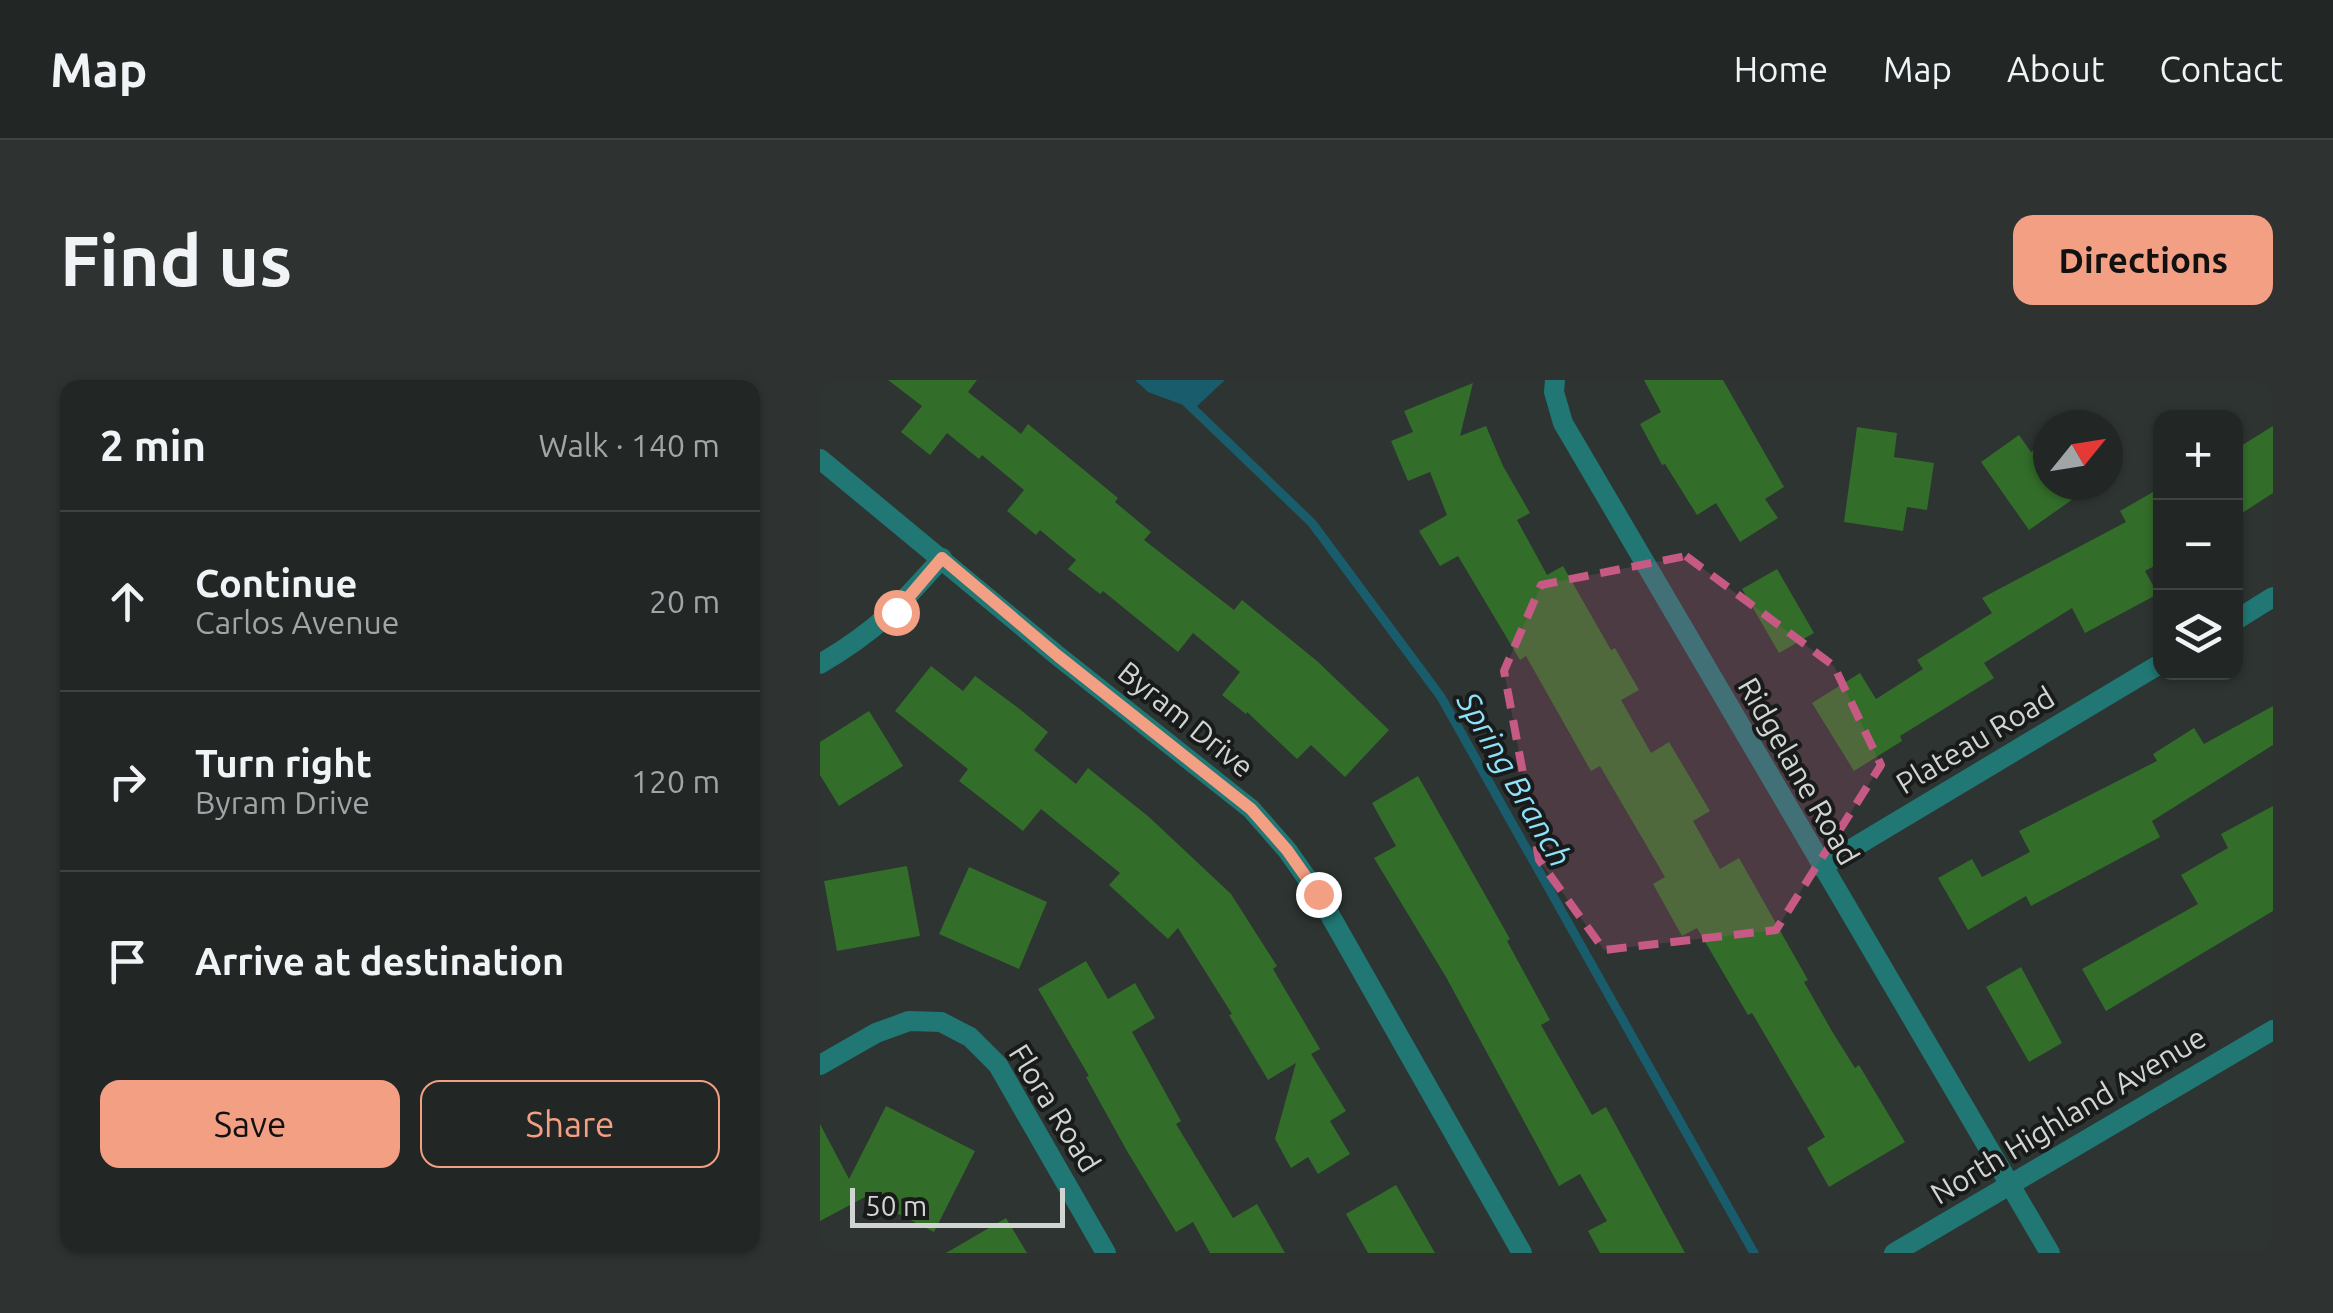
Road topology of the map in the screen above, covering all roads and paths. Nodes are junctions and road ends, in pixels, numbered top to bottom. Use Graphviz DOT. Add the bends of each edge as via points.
graph roads {
  1 [pos="1555,380"];
  2 [pos="820,459"];
  3 [pos="942,558"];
  4 [pos="2273,597"];
  5 [pos="2243,616"];
  6 [pos="820,664"];
  7 [pos="2153,668"];
  8 [pos="1821,867"];
  9 [pos="2273,1030"];
  10 [pos="820,1065"];
  11 [pos="2010,1184"];
  12 [pos="1106,1253"];
  13 [pos="1522,1253"];
  14 [pos="1894,1253"];
  15 [pos="2050,1253"];
  1 -- 8 [label="street, Ridgelane Road" via="1562,423"];
  2 -- 3 [label="street, Byram Drive"];
  3 -- 6 [label="street" via="896,612"];
  3 -- 13 [label="street, Byram Drive" via="1251,809 1287,850"];
  4 -- 5 [label="street"];
  7 -- 8 [label="street, Plateau Road"];
  8 -- 11 [label="street, Ridgelane Road"];
  9 -- 11 [label="street, North Highland Avenue"];
  10 -- 12 [label="street, Flora Road" via="909,1021 941,1022 970,1037 998,1065"];
  11 -- 14 [label="street, North Highland Avenue"];
  11 -- 15 [label="street, Ridgelane Road"];
}
